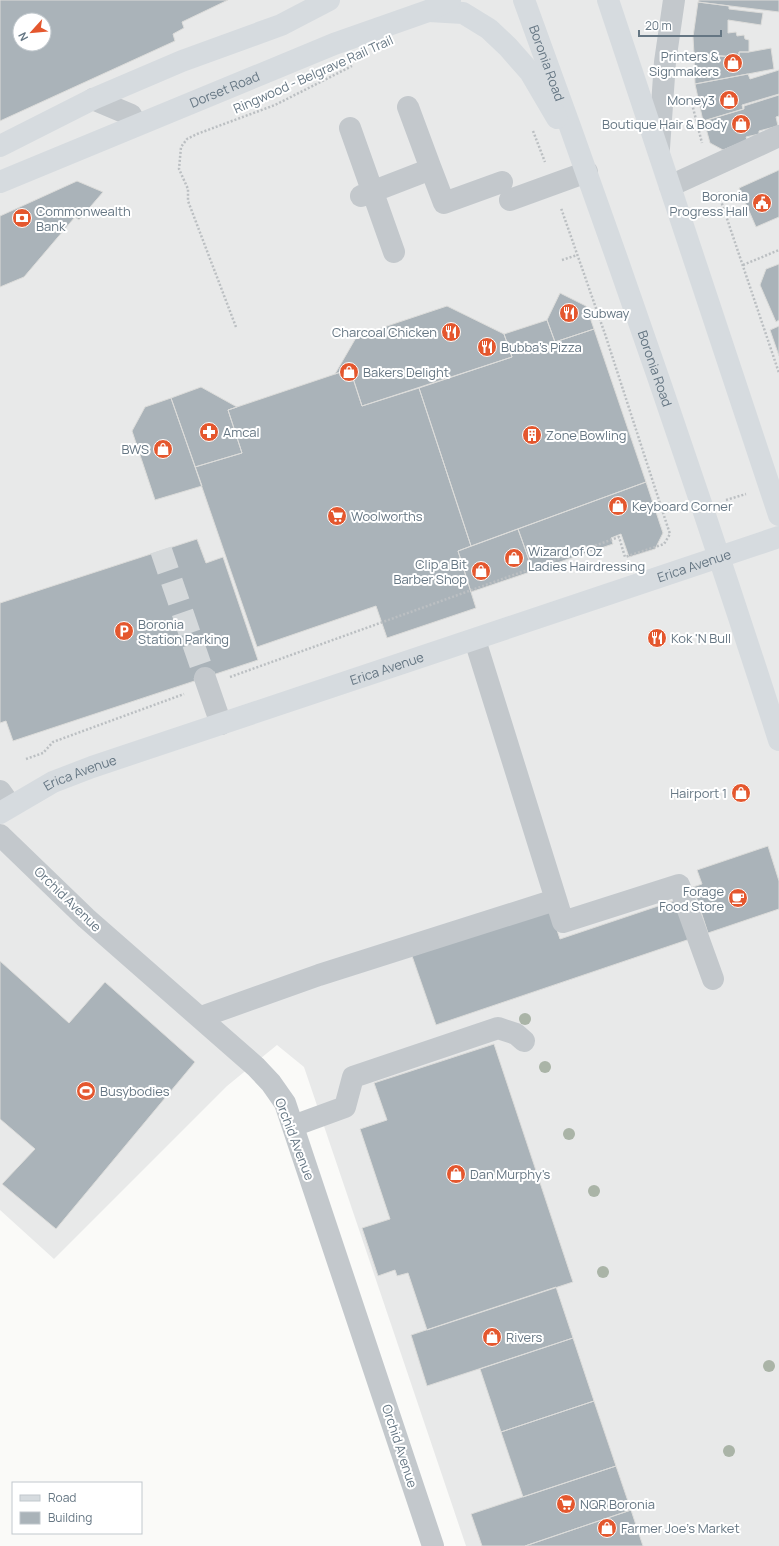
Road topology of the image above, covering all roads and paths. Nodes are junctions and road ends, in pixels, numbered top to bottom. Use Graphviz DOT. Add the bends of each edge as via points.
graph roads {
  1 [pos="306,0"];
  2 [pos="329,0"];
  3 [pos="450,0"];
  4 [pos="524,0"];
  5 [pos="674,0"];
  6 [pos="611,3"];
  7 [pos="428,11"];
  8 [pos="281,25"];
  9 [pos="356,64"];
  10 [pos="688,90"];
  11 [pos="93,99"];
  12 [pos="408,107"];
  13 [pos="136,124"];
  14 [pos="350,128"];
  15 [pos="533,130"];
  16 [pos="779,136"];
  17 [pos="0,146"];
  18 [pos="659,148"];
  19 [pos="710,167"];
  20 [pos="431,169"];
  21 [pos="588,172"];
  22 [pos="0,182"];
  23 [pos="552,185"];
  24 [pos="670,186"];
  25 [pos="367,194"];
  26 [pos="779,250"];
  27 [pos="394,252"];
  28 [pos="577,255"];
  29 [pos="562,260"];
  30 [pos="743,265"];
  31 [pos="236,327"];
  32 [pos="779,374"];
  33 [pos="770,488"];
  34 [pos="703,510"];
  35 [pos="779,515"];
  36 [pos="779,538"];
  37 [pos="719,557"];
  38 [pos="475,640"];
  39 [pos="206,682"];
  40 [pos="221,724"];
  41 [pos="779,740"];
  42 [pos="26,759"];
  43 [pos="3,803"];
  44 [pos="0,835"];
  45 [pos="555,900"];
  46 [pos="713,979"];
  47 [pos="201,1017"];
  48 [pos="524,1041"];
  49 [pos="293,1126"];
  50 [pos="433,1546"];
  1 -- 8 [label="main road"];
  2 -- 8 [label="main road"];
  3 -- 7 [label="main road, Dorset Road"];
  4 -- 21 [label="main road, Boronia Road"];
  5 -- 18 [label="street" via="665,62"];
  6 -- 18 [label="main road"];
  7 -- 13 [label="main road, Dorset Road" via="334,44"];
  7 -- 21 [label="main road" via="463,13 489,29 508,47 530,72"];
  8 -- 11 [label="main road" via="182,61"];
  9 -- 31 [label="path, Ringwood - Belgrave Rail Trail" via="275,105 187,139 181,147 179,169 188,188 188,202"];
  10 -- 19 [label="path" via="692,112"];
  11 -- 13 [label="street" via="131,115"];
  11 -- 17 [label="main road"];
  12 -- 20 [label="street"];
  13 -- 22 [label="main road, Dorset Road"];
  14 -- 25 [label="street"];
  15 -- 23 [label="path"];
  16 -- 19 [label="street"];
  18 -- 24 [label="main road"];
  19 -- 24 [label="street"];
  19 -- 30 [label="path"];
  20 -- 23 [label="street" via="444,203"];
  20 -- 25 [label="street"];
  21 -- 23 [label="street"];
  21 -- 34 [label="main road, Boronia Road"];
  23 -- 28 [label="path"];
  24 -- 33 [label="main road"];
  25 -- 27 [label="street"];
  26 -- 30 [label="path"];
  28 -- 29 [label="path"];
  28 -- 39 [label="path" via="667,524 670,534 664,544 625,557 619,537"];
  30 -- 32 [label="path"];
  33 -- 34 [label="path" via="730,499"];
  33 -- 35 [label="main road"];
  34 -- 37 [label="main road, Boronia Road"];
  36 -- 37 [label="main road, Erica Avenue"];
  37 -- 38 [label="main road, Erica Avenue"];
  37 -- 41 [label="main road, Boronia Road"];
  38 -- 40 [label="main road, Erica Avenue"];
  38 -- 45 [label="street"];
  39 -- 40 [label="street"];
  39 -- 42 [label="path" via="54,742 43,753"];
  40 -- 43 [label="main road, Erica Avenue" via="79,772"];
  44 -- 47 [label="street, Orchid Avenue" via="86,918"];
  45 -- 46 [label="street" via="562,922 679,885"];
  45 -- 47 [label="street"];
  47 -- 49 [label="street, Orchid Avenue" via="271,1083 285,1104"];
  48 -- 49 [label="street" via="516,1034 498,1028 353,1077 346,1107"];
  49 -- 50 [label="street, Orchid Avenue"];
}
